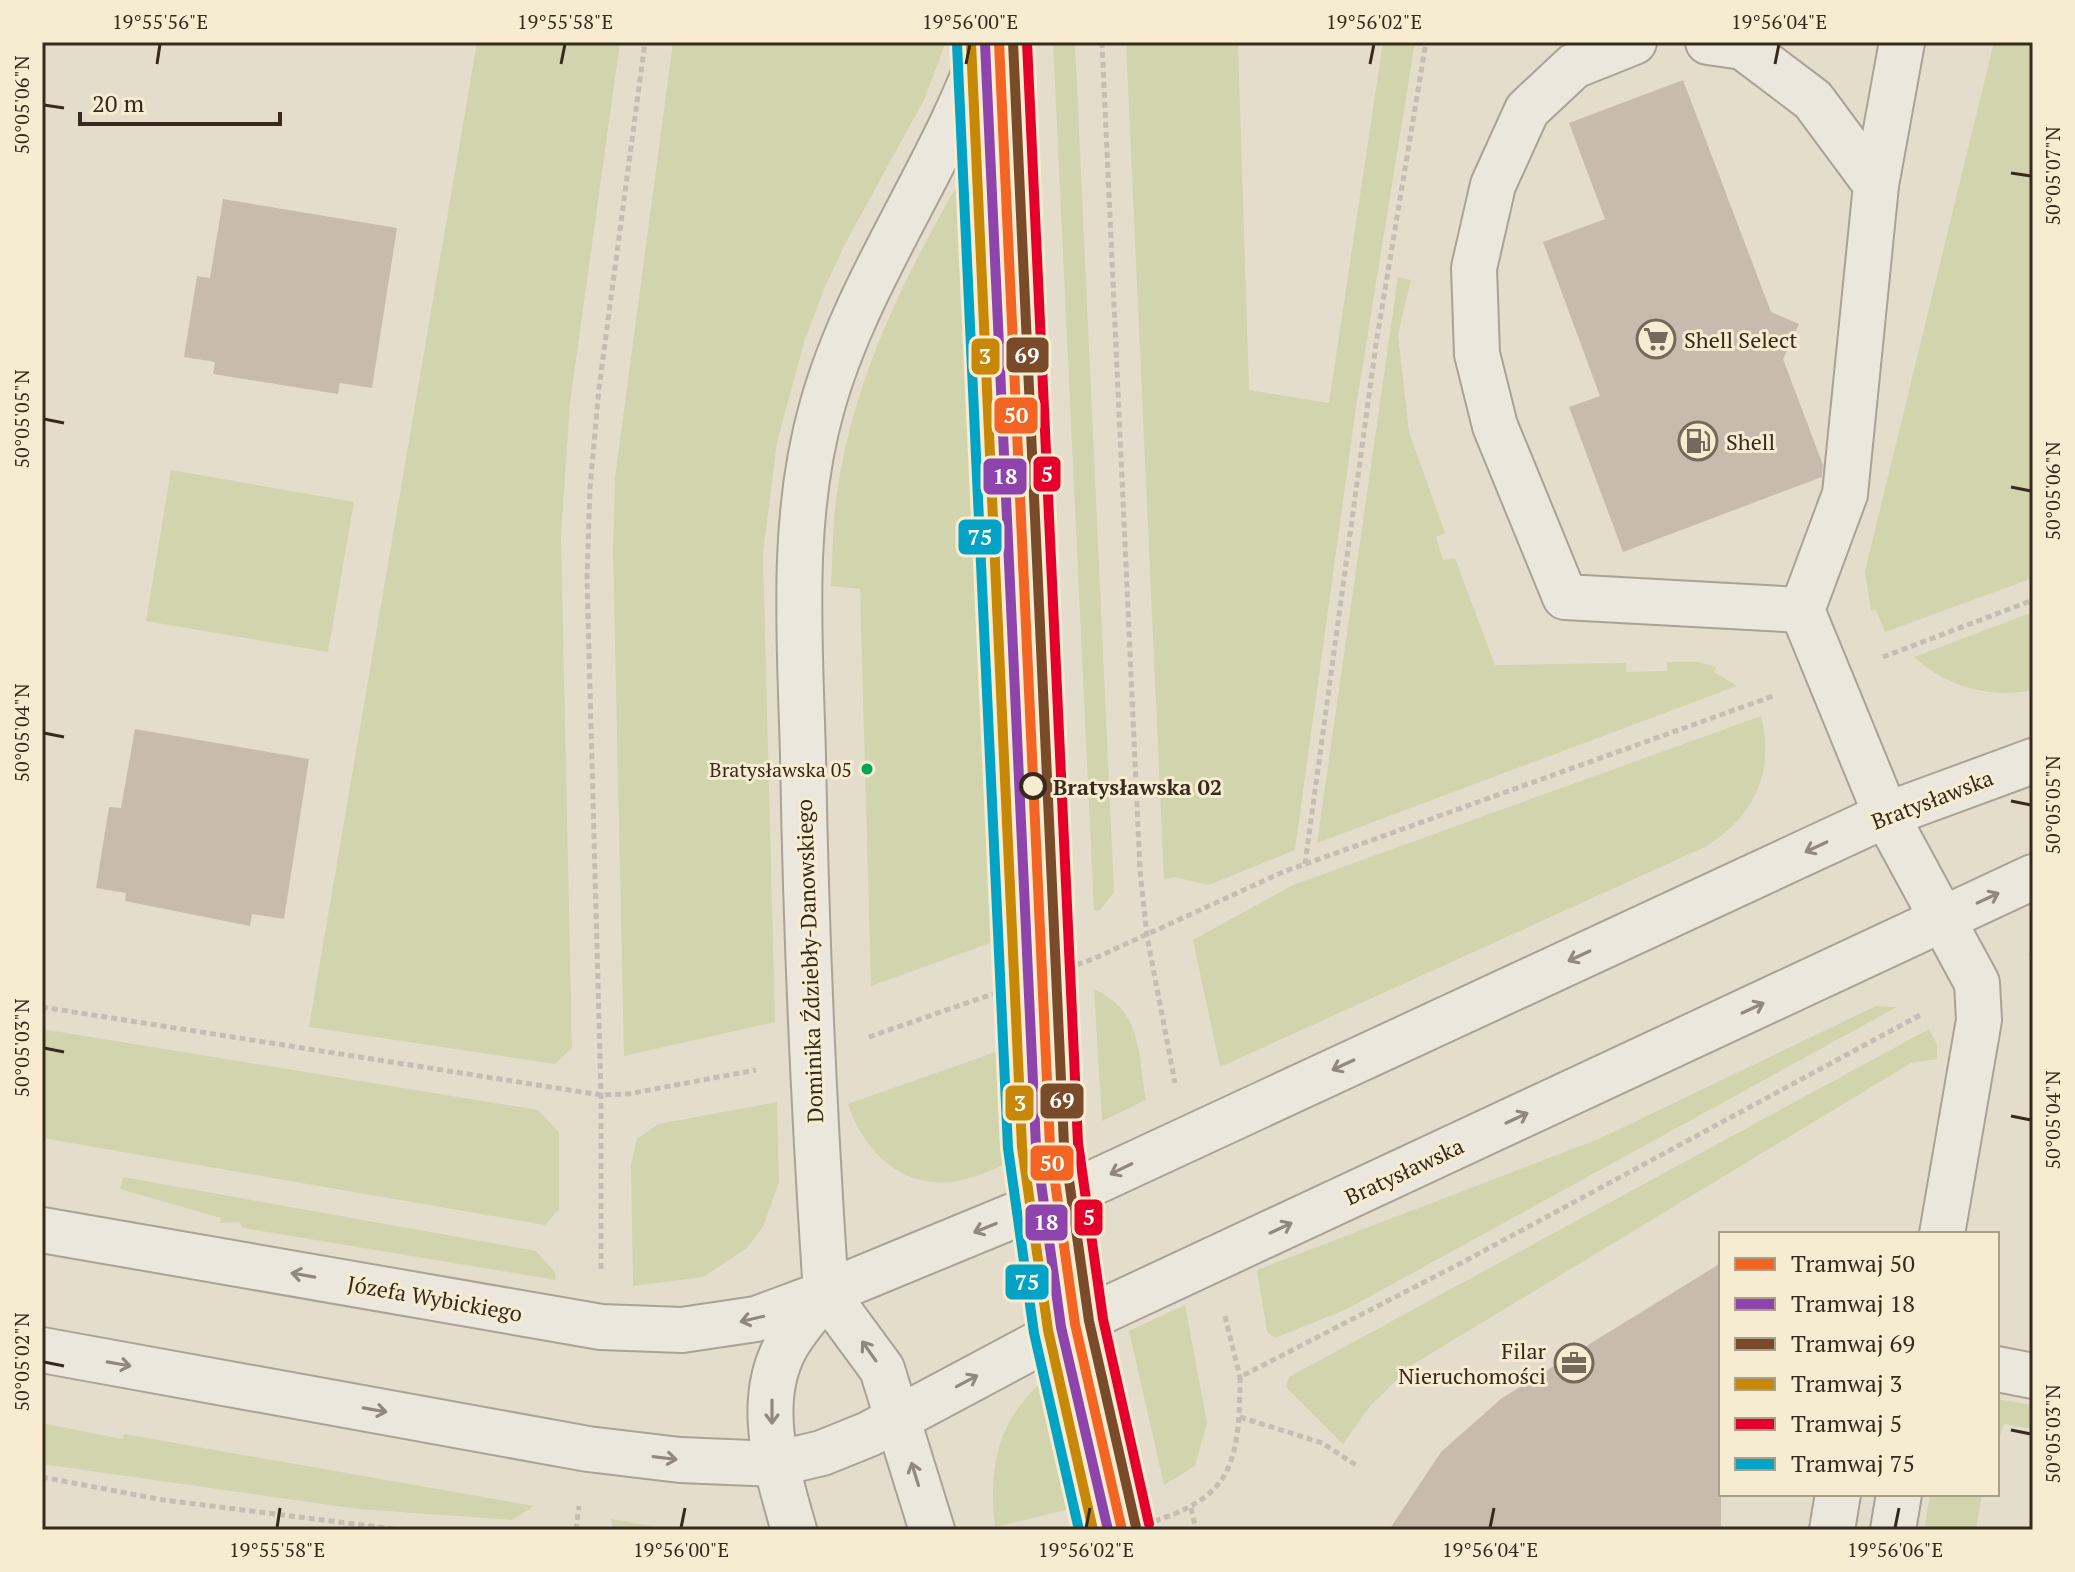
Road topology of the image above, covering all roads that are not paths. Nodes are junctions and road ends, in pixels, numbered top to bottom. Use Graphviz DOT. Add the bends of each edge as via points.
graph roads {
  1 [pos="986,42"];
  2 [pos="1634,42"];
  3 [pos="1708,42"];
  4 [pos="1902,42"];
  5 [pos="1876,185"];
  6 [pos="1802,610"];
  7 [pos="2033,761"];
  8 [pos="1886,815"];
  9 [pos="2033,877"];
  10 [pos="1943,920"];
  11 [pos="42,1230"];
  12 [pos="1942,1232"];
  13 [pos="826,1293"];
  14 [pos="42,1350"];
  15 [pos="1999,1369"];
  16 [pos="2033,1376"];
  17 [pos="898,1417"];
  18 [pos="776,1464"];
  19 [pos="1838,1496"];
  20 [pos="1899,1496"];
  21 [pos="794,1530"];
  22 [pos="932,1530"];
  23 [pos="1832,1530"];
  24 [pos="1893,1530"];
  1 -- 13 [label="street, Dominika Ździebły-Danowskiego" via="951,133 856,309 828,386 809,466 799,595 810,1056"];
  2 -- 6 [label="street" via="1574,66 1527,110 1493,185 1474,268 1477,354 1495,426 1565,597"];
  3 -- 5 [label="street" via="1743,47 1813,100"];
  4 -- 5 [label="street"];
  5 -- 6 [label="street" via="1845,494"];
  6 -- 8 [label="street"];
  7 -- 8 [label="street, Bratysławska"];
  8 -- 10 [label="street"];
  8 -- 13 [label="street, Bratysławska, one-way" via="1095,1182"];
  10 -- 9 [label="street, Bratysławska, one-way"];
  10 -- 12 [label="street" via="1977,983 1980,1002"];
  17 -- 10 [label="street, Bratysławska, one-way" via="1075,1324"];
  13 -- 11 [label="street, Józefa Wybickiego, one-way" via="756,1319 682,1330 601,1327"];
  17 -- 13 [label="street, one-way" via="882,1369"];
  13 -- 18 [label="street, one-way" via="784,1350 769,1406"];
  14 -- 18 [label="street, one-way" via="588,1449"];
  15 -- 16 [label="street"];
  17 -- 18 [label="street, Bratysławska" via="822,1453"];
  22 -- 17 [label="street, one-way"];
  18 -- 21 [label="street"];
  19 -- 23 [label="street"];
  20 -- 24 [label="street"];
}
